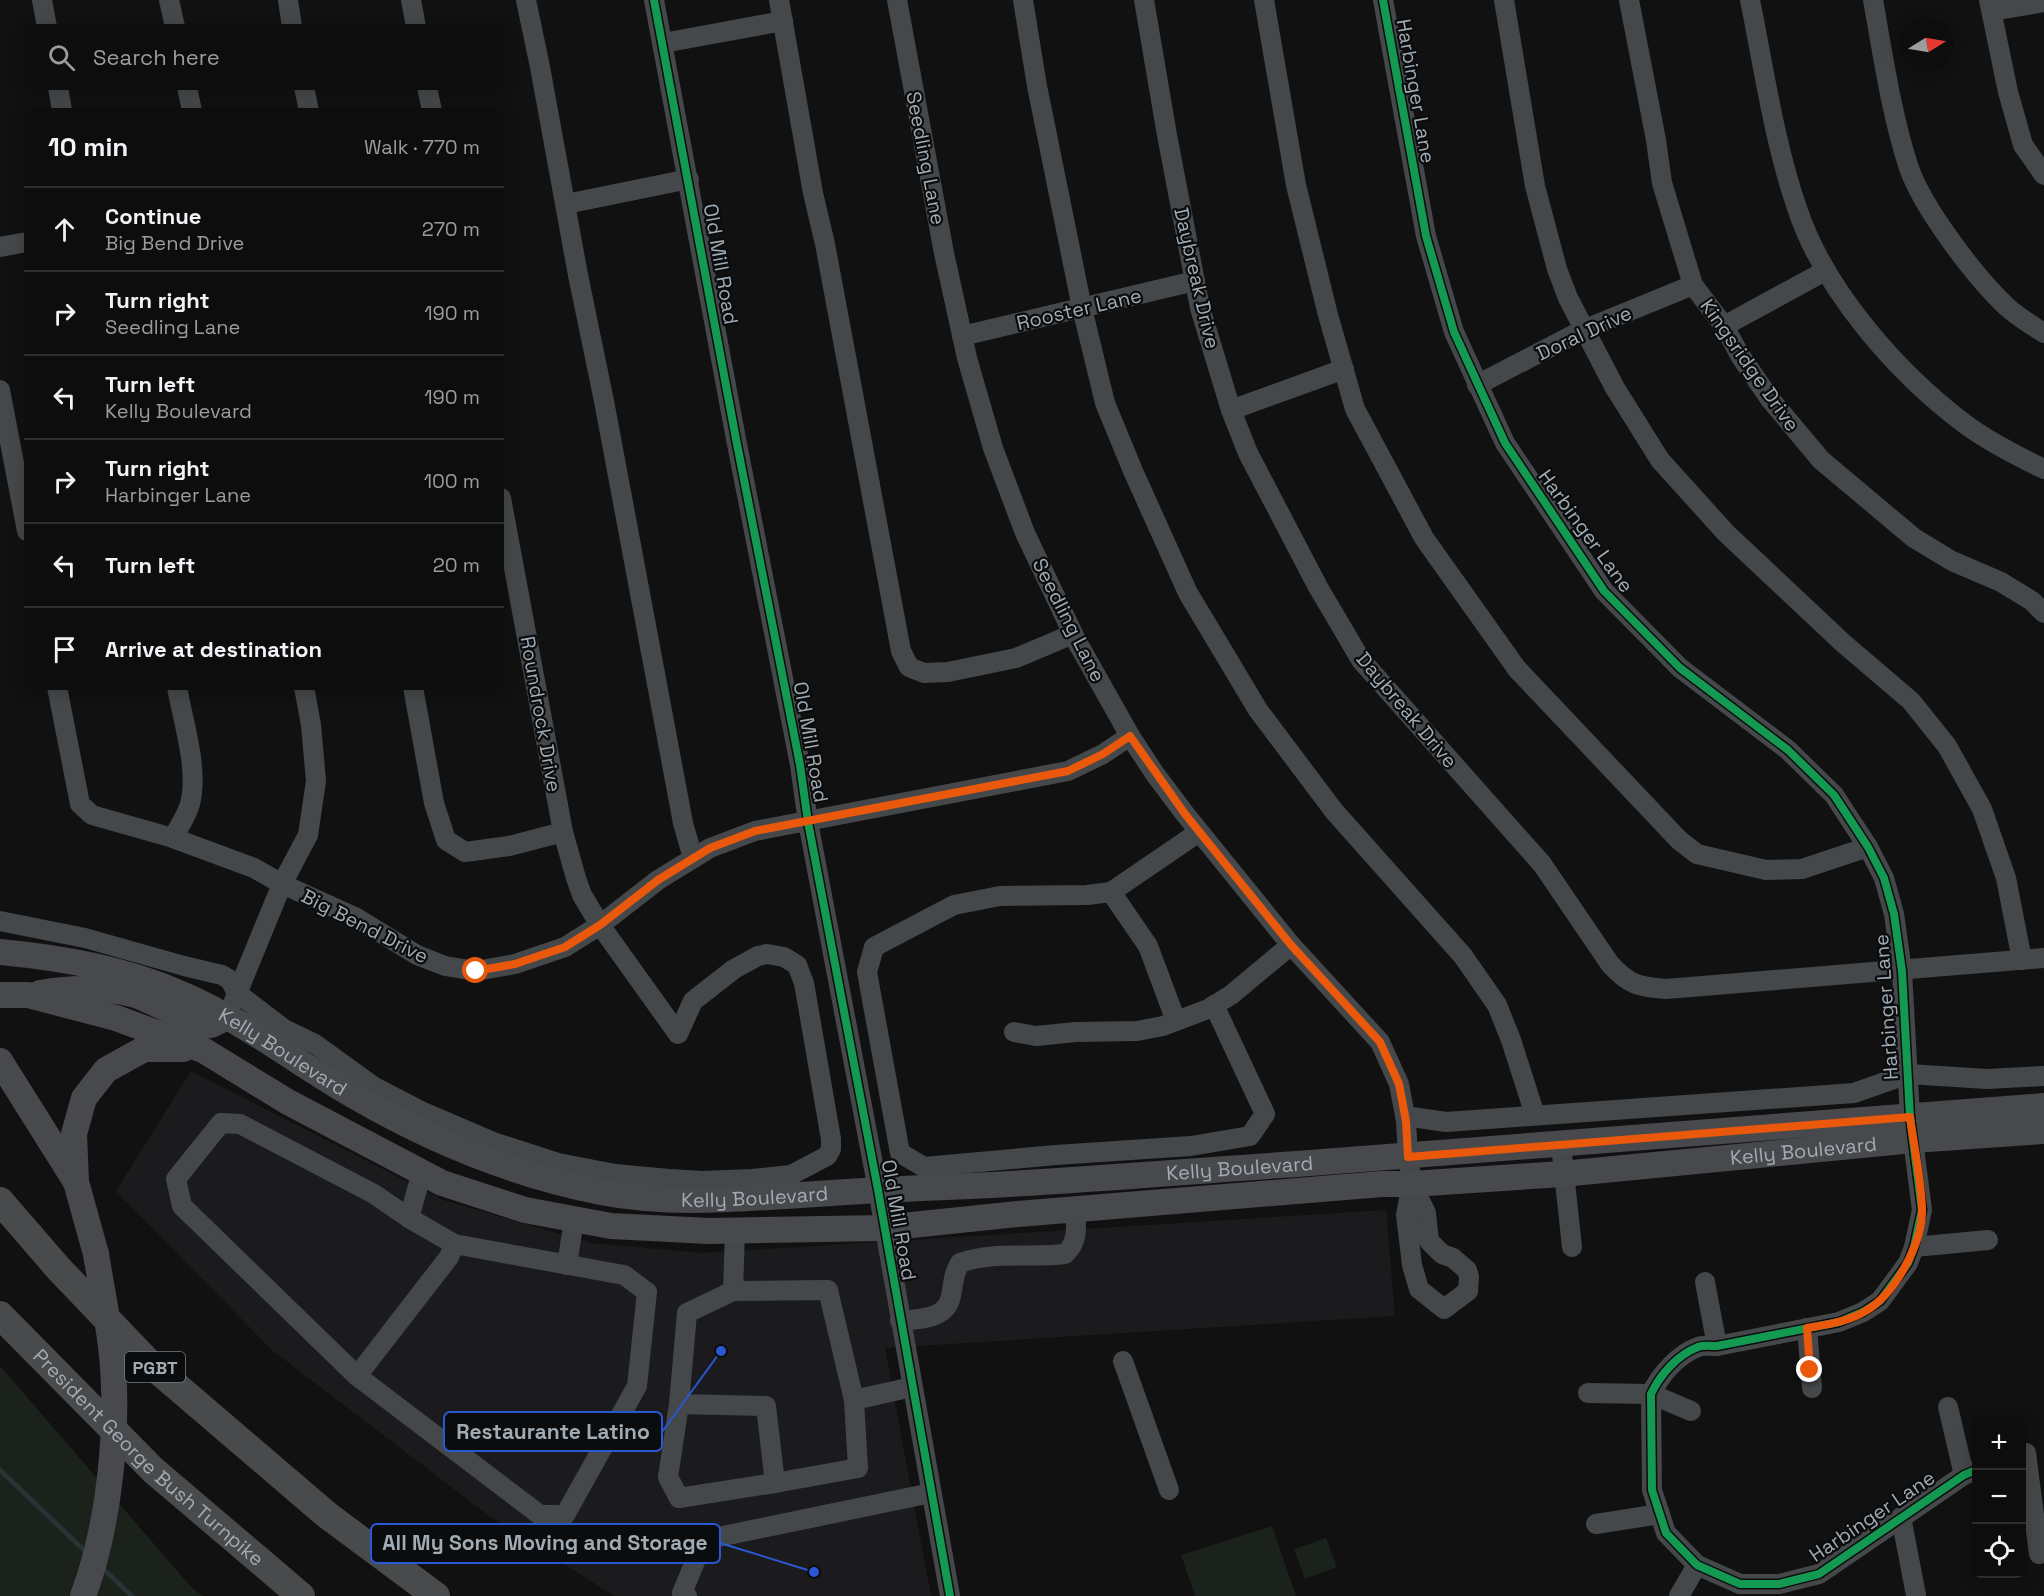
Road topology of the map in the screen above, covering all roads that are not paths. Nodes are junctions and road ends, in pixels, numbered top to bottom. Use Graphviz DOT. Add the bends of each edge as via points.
graph roads {
  1 [pos="42,0"];
  2 [pos="170,0"];
  3 [pos="288,0"];
  4 [pos="411,0"];
  5 [pos="526,0"];
  6 [pos="654,0"];
  7 [pos="779,0"];
  8 [pos="897,0"];
  9 [pos="1023,0"];
  10 [pos="1144,0"];
  11 [pos="1264,0"];
  12 [pos="1383,0"];
  13 [pos="1504,0"];
  14 [pos="1629,0"];
  15 [pos="1750,0"];
  16 [pos="1873,0"];
  17 [pos="2044,2"];
  18 [pos="1990,6"];
  19 [pos="783,21"];
  20 [pos="46,24"];
  21 [pos="174,24"];
  22 [pos="292,24"];
  23 [pos="415,24"];
  24 [pos="663,43"];
  25 [pos="58,90"];
  26 [pos="188,90"];
  27 [pos="305,90"];
  28 [pos="428,90"];
  29 [pos="62,108"];
  30 [pos="191,108"];
  31 [pos="308,108"];
  32 [pos="431,108"];
  33 [pos="2044,175"];
  34 [pos="689,179"];
  35 [pos="566,204"];
  36 [pos="24,243"];
  37 [pos="0,247"];
  38 [pos="1825,271"];
  39 [pos="1195,281"];
  40 [pos="1693,285"];
  41 [pos="1082,308"];
  42 [pos="1724,326"];
  43 [pos="1583,330"];
  44 [pos="2044,333"];
  45 [pos="962,336"];
  46 [pos="1344,369"];
  47 [pos="1477,385"];
  48 [pos="0,390"];
  49 [pos="1231,410"];
  50 [pos="2044,469"];
  51 [pos="504,514"];
  52 [pos="24,515"];
  53 [pos="2044,613"];
  54 [pos="1073,634"];
  55 [pos="58,690"];
  56 [pos="178,690"];
  57 [pos="304,690"];
  58 [pos="414,690"];
  59 [pos="1130,736"];
  60 [pos="808,822"];
  61 [pos="563,832"];
  62 [pos="1199,832"];
  63 [pos="173,838"];
  64 [pos="1868,847"];
  65 [pos="693,858"];
  66 [pos="282,884"];
  67 [pos="1111,892"];
  68 [pos="0,921"];
  69 [pos="600,925"];
  70 [pos="1291,945"];
  71 [pos="0,952"];
  72 [pos="2044,958"];
  73 [pos="2022,960"];
  74 [pos="1902,971"];
  75 [pos="237,993"];
  76 [pos="0,995"];
  77 [pos="28,995"];
  78 [pos="1215,1005"];
  79 [pos="226,1017"];
  80 [pos="1176,1021"];
  81 [pos="1014,1032"];
  82 [pos="203,1050"];
  83 [pos="0,1060"];
  84 [pos="1908,1074"];
  85 [pos="2044,1076"];
  86 [pos="2044,1106"];
  87 [pos="1405,1116"];
  88 [pos="1535,1116"];
  89 [pos="1911,1129"];
  90 [pos="2044,1131"];
  91 [pos="438,1140"];
  92 [pos="1561,1145"];
  93 [pos="1408,1157"];
  94 [pos="422,1173"];
  95 [pos="1562,1174"];
  96 [pos="75,1182"];
  97 [pos="1412,1184"];
  98 [pos="878,1190"];
  99 [pos="0,1201"];
  100 [pos="1075,1209"];
  101 [pos="409,1218"];
  102 [pos="574,1220"];
  103 [pos="884,1228"];
  104 [pos="735,1231"];
  105 [pos="1988,1240"];
  106 [pos="454,1244"];
  107 [pos="1572,1247"];
  108 [pos="1914,1247"];
  109 [pos="567,1264"];
  110 [pos="1705,1282"];
  111 [pos="734,1292"];
  112 [pos="0,1315"];
  113 [pos="900,1321"];
  114 [pos="1807,1328"];
  115 [pos="1717,1346"];
  116 [pos="1123,1361"];
  117 [pos="357,1376"];
  118 [pos="912,1387"];
  119 [pos="1812,1388"];
  120 [pos="1588,1394"];
  121 [pos="1651,1394"];
  122 [pos="854,1400"];
  123 [pos="679,1404"];
  124 [pos="1948,1407"];
  125 [pos="1691,1412"];
  126 [pos="2030,1452"];
  127 [pos="1970,1472"];
  128 [pos="775,1483"];
  129 [pos="1169,1490"];
  130 [pos="931,1493"];
  131 [pos="1660,1514"];
  132 [pos="1901,1517"];
  133 [pos="1596,1524"];
  134 [pos="2040,1554"];
  135 [pos="1697,1565"];
  136 [pos="1780,1590"];
  137 [pos="1916,1595"];
  138 [pos="83,1596"];
  139 [pos="301,1596"];
  140 [pos="436,1596"];
  141 [pos="687,1596"];
  142 [pos="950,1596"];
  143 [pos="1679,1596"];
  1 -- 20 [label="street"];
  2 -- 21 [label="street"];
  3 -- 22 [label="street"];
  4 -- 23 [label="street"];
  5 -- 35 [label="street"];
  6 -- 24 [label="street, Old Mill Road"];
  7 -- 19 [label="street"];
  8 -- 45 [label="street, Seedling Lane"];
  9 -- 41 [label="street"];
  10 -- 39 [label="street, Daybreak Drive"];
  11 -- 46 [label="street" via="1296,185"];
  12 -- 47 [label="street, Harbinger Lane" via="1426,236 1454,332"];
  13 -- 43 [label="street" via="1535,186 1557,269"];
  14 -- 40 [label="street, Kingsridge Drive" via="1662,183"];
  15 -- 38 [label="street" via="1779,145 1797,209"];
  16 -- 44 [label="street" via="1908,168 1941,225 1978,276 2008,308"];
  17 -- 18 [label="street"];
  18 -- 33 [label="street" via="2024,145"];
  19 -- 24 [label="street"];
  19 -- 54 [label="street" via="901,651 909,667 924,673 948,672 1016,658"];
  24 -- 34 [label="street, Old Mill Road"];
  25 -- 29 [label="street"];
  26 -- 30 [label="street"];
  27 -- 31 [label="street"];
  28 -- 32 [label="street"];
  34 -- 35 [label="street"];
  34 -- 60 [label="street, Old Mill Road"];
  35 -- 65 [label="street" via="683,823"];
  36 -- 37 [label="street"];
  38 -- 42 [label="street"];
  38 -- 50 [label="street" via="1873,336 1914,381 1966,424"];
  39 -- 41 [label="street, Rooster Lane"];
  39 -- 49 [label="street, Daybreak Drive"];
  40 -- 42 [label="street, Kingsridge Drive"];
  40 -- 43 [label="street, Doral Drive"];
  41 -- 45 [label="street, Rooster Lane"];
  41 -- 88 [label="street" via="1105,403 1188,593 1272,729 1334,811 1463,956 1497,1005"];
  42 -- 53 [label="street, Kingsridge Drive" via="1770,399 1821,460 1914,538 1952,561 2001,582"];
  43 -- 47 [label="street, Doral Drive"];
  43 -- 73 [label="street" via="1660,460 1726,533 1911,701 1947,746 1982,809 2006,878"];
  45 -- 54 [label="street, Seedling Lane" via="993,448 1025,533"];
  46 -- 49 [label="street"];
  46 -- 64 [label="street" via="1355,408 1424,538 1517,669 1679,840 1697,854 1766,870 1802,869"];
  47 -- 64 [label="street, Harbinger Lane" via="1504,443 1604,591 1680,668 1796,757 1834,795"];
  48 -- 52 [label="street"];
  49 -- 74 [label="street, Daybreak Drive" via="1287,530 1361,660 1542,864 1622,977 1638,987 1666,989"];
  51 -- 61 [label="street, Roundrock Drive"];
  54 -- 59 [label="street, Seedling Lane"];
  55 -- 63 [label="street, Big Bend Drive" via="80,804 92,815"];
  56 -- 63 [label="street" via="192,786 189,807"];
  57 -- 66 [label="street" via="316,781 308,835"];
  58 -- 61 [label="street" via="434,803 446,840 465,852"];
  59 -- 60 [label="street, Big Bend Drive" via="1068,771"];
  59 -- 62 [label="street, Seedling Lane"];
  60 -- 65 [label="street, Big Bend Drive" via="755,831"];
  60 -- 98 [label="street, Old Mill Road"];
  61 -- 69 [label="street, Roundrock Drive" via="582,895"];
  62 -- 67 [label="street"];
  62 -- 70 [label="street, Seedling Lane"];
  63 -- 66 [label="street, Big Bend Drive" via="254,868"];
  64 -- 74 [label="street, Harbinger Lane" via="1884,878"];
  65 -- 69 [label="street, Big Bend Drive"];
  66 -- 69 [label="street, Big Bend Drive" via="355,917 417,955 445,966 476,971 515,964 565,947"];
  66 -- 75 [label="street"];
  67 -- 78 [label="street" via="1000,896 954,905 874,947 867,972 900,1153 924,1167 1191,1146 1250,1136 1265,1114"];
  67 -- 80 [label="street" via="1148,946"];
  68 -- 75 [label="street" via="85,938 222,975 231,980"];
  69 -- 75 [label="street, Roundrock Drive" via="678,1034 693,1001 734,969 767,954 784,957 797,965 804,983 831,1139 827,1156 791,1175 742,1180 615,1174 558,1163 493,1142 383,1091 315,1044 284,1029"];
  70 -- 78 [label="street"];
  70 -- 87 [label="street, Seedling Lane" via="1380,1042 1399,1084"];
  71 -- 79 [label="main road, Kelly Boulevard" via="95,966 143,978"];
  72 -- 73 [label="street, Daybreak Drive"];
  73 -- 74 [label="street, Daybreak Drive"];
  74 -- 84 [label="street, Harbinger Lane"];
  75 -- 79 [label="street"];
  76 -- 77 [label="main road, Kelly Boulevard"];
  77 -- 79 [label="main road" via="67,988 93,989 133,994 210,1025"];
  77 -- 82 [label="main road, Kelly Boulevard" via="116,1018"];
  78 -- 80 [label="street"];
  79 -- 91 [label="main road, Kelly Boulevard" via="357,1098"];
  80 -- 81 [label="street" via="1137,1031 1036,1036"];
  82 -- 94 [label="main road, Kelly Boulevard" via="288,1102"];
  82 -- 96 [label="main road" via="144,1049 106,1070 84,1098 74,1134"];
  83 -- 96 [label="main road"];
  84 -- 85 [label="street" via="1987,1079"];
  84 -- 88 [label="street" via="1854,1093"];
  84 -- 89 [label="street, Harbinger Lane"];
  86 -- 89 [label="main road, Kelly Boulevard"];
  87 -- 88 [label="street" via="1446,1122"];
  87 -- 93 [label="street, Seedling Lane"];
  89 -- 90 [label="main road, Kelly Boulevard"];
  89 -- 92 [label="main road, Kelly Boulevard"];
  89 -- 95 [label="main road, Kelly Boulevard"];
  89 -- 108 [label="street, Harbinger Lane" via="1922,1210"];
  91 -- 94 [label="main road"];
  91 -- 98 [label="main road, Kelly Boulevard" via="527,1173 604,1193 724,1200"];
  92 -- 93 [label="main road, Kelly Boulevard"];
  92 -- 95 [label="street"];
  93 -- 97 [label="street, Seedling Lane"];
  93 -- 98 [label="main road, Kelly Boulevard"];
  94 -- 101 [label="street"];
  94 -- 102 [label="main road, Kelly Boulevard" via="525,1210"];
  95 -- 97 [label="main road, Kelly Boulevard"];
  95 -- 107 [label="street"];
  96 -- 138 [label="main road, bridge" via="96,1254 111,1347 114,1416 108,1500"];
  97 -- 97 [label="street" via="1406,1215 1412,1264 1419,1289 1444,1309 1468,1291 1469,1277 1460,1263 1442,1254 1429,1241 1426,1213"];
  97 -- 100 [label="main road, Kelly Boulevard"];
  98 -- 103 [label="street, Old Mill Road"];
  99 -- 140 [label="highway, PGBT" via="147,1361 327,1515"];
  100 -- 103 [label="main road, Kelly Boulevard"];
  100 -- 113 [label="street" via="1076,1236 1073,1247 1065,1254 987,1257 960,1263 953,1274 949,1302 941,1313"];
  101 -- 106 [label="street"];
  101 -- 117 [label="street" via="374,1194 240,1124 221,1123 176,1179 182,1206"];
  102 -- 104 [label="main road, Kelly Boulevard" via="611,1226"];
  102 -- 109 [label="street"];
  103 -- 104 [label="main road, Kelly Boulevard"];
  103 -- 113 [label="street, Old Mill Road"];
  104 -- 111 [label="street"];
  105 -- 108 [label="street"];
  106 -- 109 [label="street"];
  106 -- 117 [label="street" via="449,1257"];
  108 -- 114 [label="street, Harbinger Lane" via="1908,1263 1880,1301 1839,1322"];
  109 -- 117 [label="street" via="624,1275 646,1292 637,1386 565,1515 540,1515"];
  110 -- 115 [label="street"];
  111 -- 122 [label="street" via="828,1290"];
  111 -- 123 [label="street" via="687,1313"];
  112 -- 139 [label="highway, President George Bush Turnpike" via="153,1470"];
  113 -- 118 [label="street, Old Mill Road"];
  114 -- 115 [label="street, Harbinger Lane"];
  114 -- 119 [label="street"];
  115 -- 121 [label="street, Harbinger Lane" via="1699,1347 1672,1364"];
  116 -- 129 [label="street"];
  118 -- 122 [label="street"];
  118 -- 130 [label="street, Old Mill Road"];
  120 -- 121 [label="street"];
  121 -- 125 [label="street"];
  121 -- 131 [label="street, Harbinger Lane" via="1652,1490"];
  122 -- 128 [label="street" via="858,1468"];
  123 -- 128 [label="street" via="766,1406"];
  123 -- 128 [label="street" via="668,1477 679,1498"];
  124 -- 127 [label="street"];
  126 -- 134 [label="street"];
  127 -- 132 [label="street, Harbinger Lane"];
  130 -- 141 [label="street" via="704,1540 682,1593"];
  130 -- 142 [label="street, Old Mill Road"];
  131 -- 133 [label="street"];
  131 -- 135 [label="street, Harbinger Lane" via="1666,1533"];
  132 -- 136 [label="street, Harbinger Lane" via="1819,1574"];
  132 -- 137 [label="street"];
  135 -- 136 [label="street, Harbinger Lane" via="1740,1584"];
  135 -- 143 [label="street"];
}
